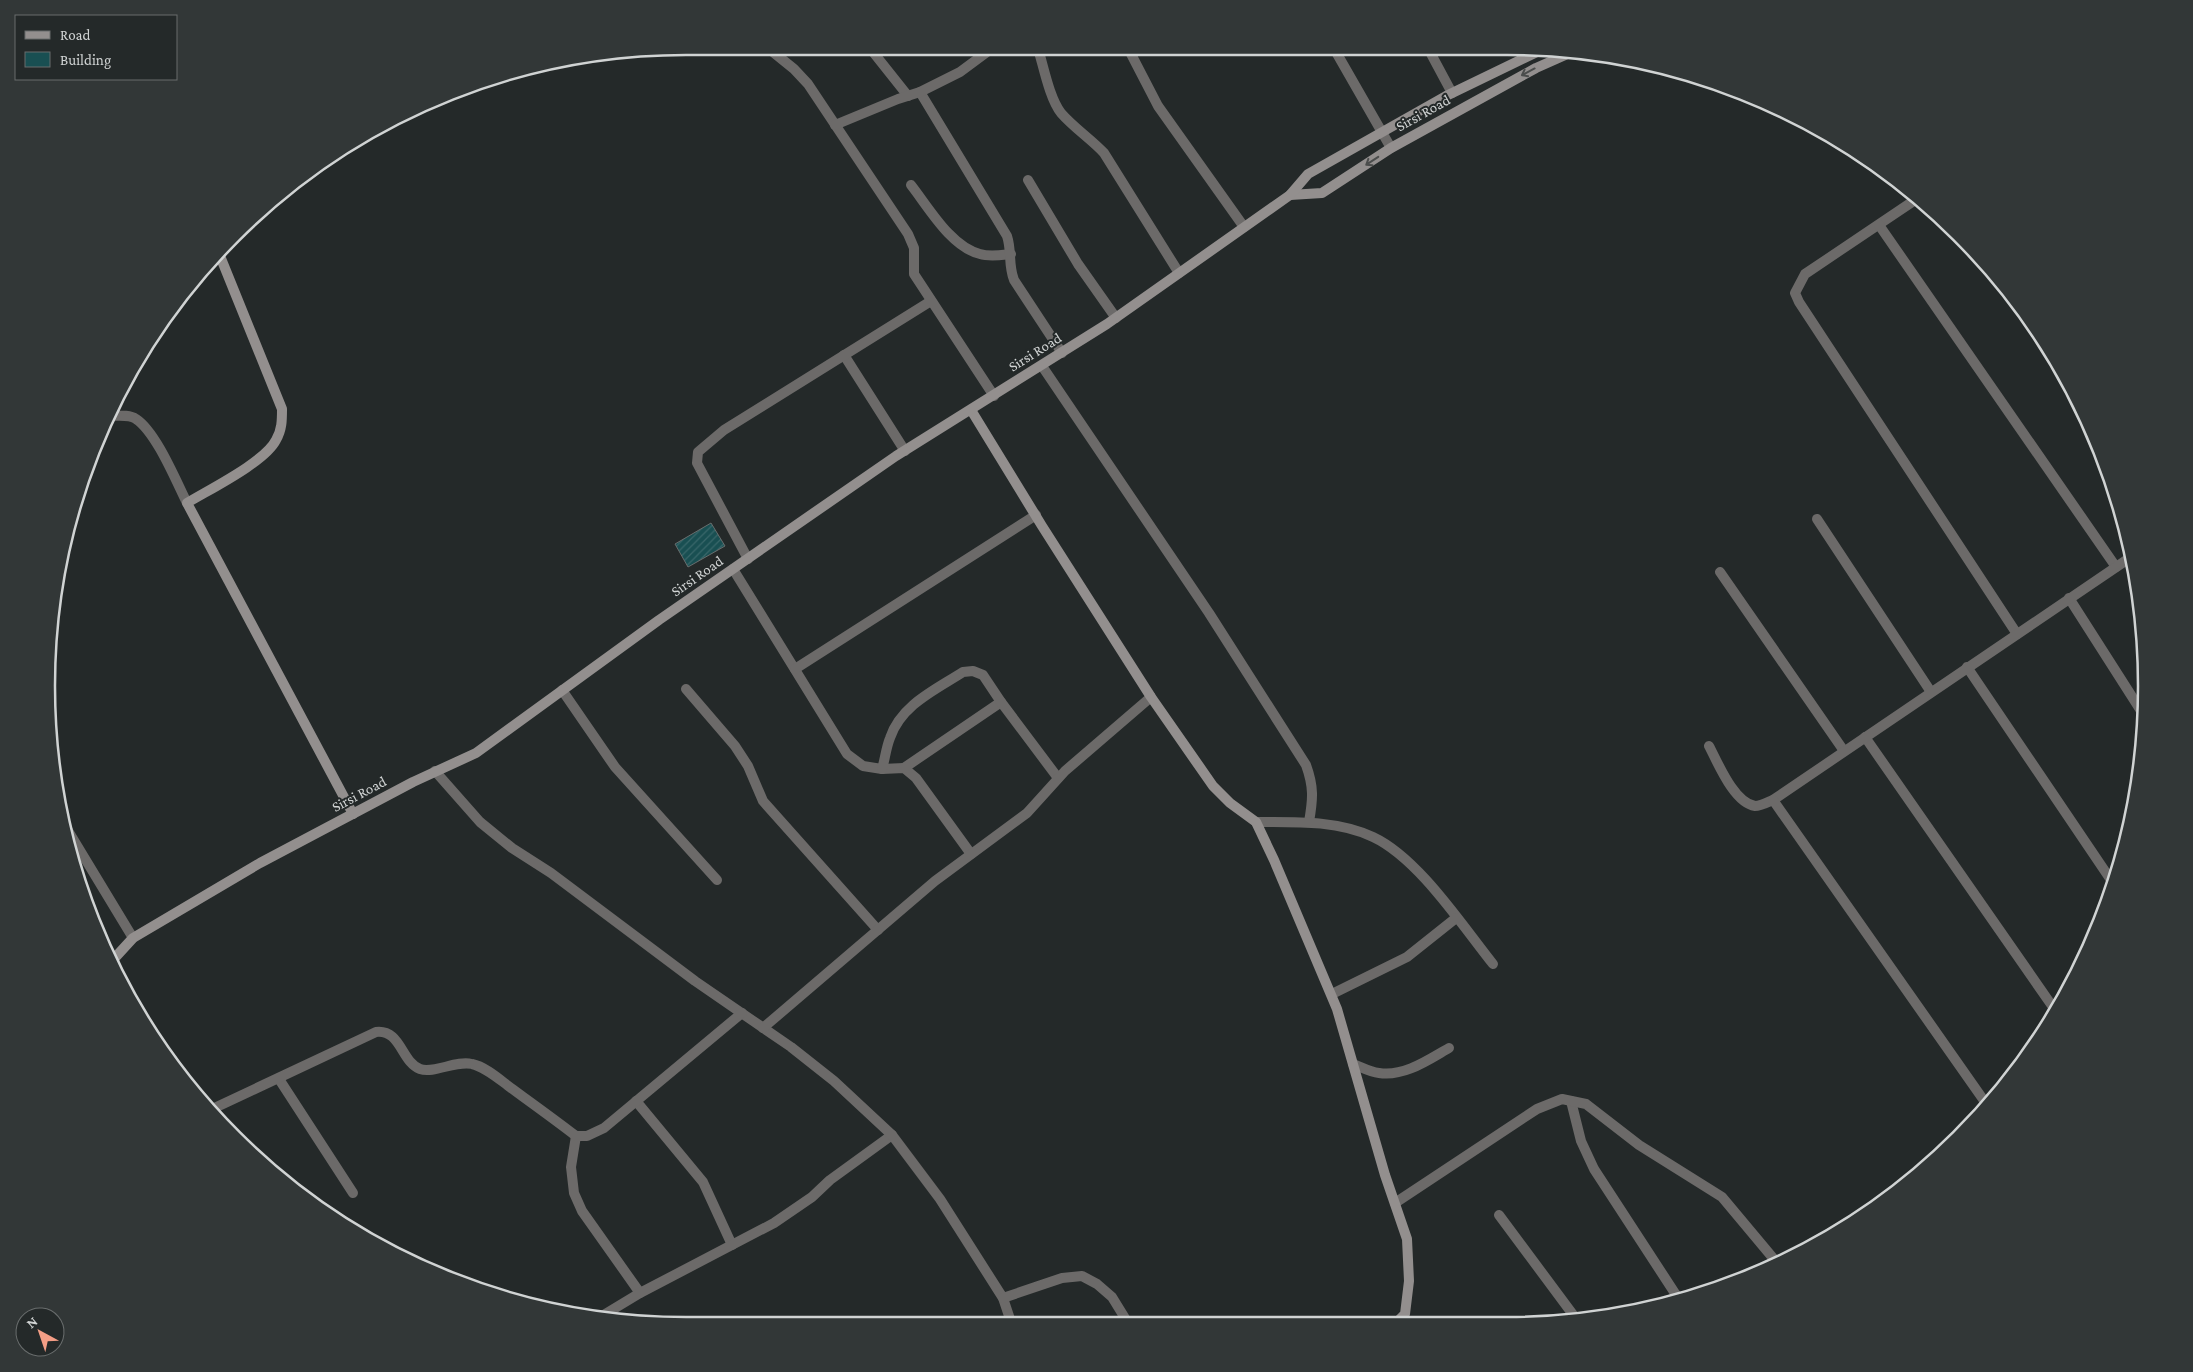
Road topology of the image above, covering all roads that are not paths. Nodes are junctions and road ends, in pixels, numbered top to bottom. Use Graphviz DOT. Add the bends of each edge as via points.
graph roads {
  1 [pos="777,55"];
  2 [pos="875,55"];
  3 [pos="983,55"];
  4 [pos="1040,55"];
  5 [pos="1132,55"];
  6 [pos="1338,55"];
  7 [pos="1432,55"];
  8 [pos="1530,56"];
  9 [pos="1560,57"];
  10 [pos="920,92"];
  11 [pos="1452,93"];
  12 [pos="908,96"];
  13 [pos="835,125"];
  14 [pos="1382,133"];
  15 [pos="1391,148"];
  16 [pos="1028,180"];
  17 [pos="911,185"];
  18 [pos="1290,195"];
  19 [pos="1912,202"];
  20 [pos="1879,224"];
  21 [pos="1244,227"];
  22 [pos="1011,254"];
  23 [pos="222,260"];
  24 [pos="1179,273"];
  25 [pos="931,301"];
  26 [pos="1116,318"];
  27 [pos="1062,353"];
  28 [pos="844,355"];
  29 [pos="1042,366"];
  30 [pos="994,396"];
  31 [pos="971,410"];
  32 [pos="116,416"];
  33 [pos="905,451"];
  34 [pos="187,502"];
  35 [pos="1036,515"];
  36 [pos="1817,520"];
  37 [pos="748,559"];
  38 [pos="2125,561"];
  39 [pos="2116,567"];
  40 [pos="733,569"];
  41 [pos="1720,572"];
  42 [pos="2069,598"];
  43 [pos="2017,634"];
  44 [pos="1967,667"];
  45 [pos="795,669"];
  46 [pos="686,688"];
  47 [pos="562,690"];
  48 [pos="1931,692"];
  49 [pos="1151,697"];
  50 [pos="1001,702"];
  51 [pos="2138,705"];
  52 [pos="1865,736"];
  53 [pos="1708,746"];
  54 [pos="1844,751"];
  55 [pos="882,768"];
  56 [pos="904,768"];
  57 [pos="435,771"];
  58 [pos="1058,778"];
  59 [pos="1773,800"];
  60 [pos="353,814"];
  61 [pos="1256,822"];
  62 [pos="1309,822"];
  63 [pos="76,846"];
  64 [pos="79,851"];
  65 [pos="971,854"];
  66 [pos="2108,876"];
  67 [pos="717,880"];
  68 [pos="1456,918"];
  69 [pos="878,930"];
  70 [pos="133,938"];
  71 [pos="116,957"];
  72 [pos="1493,964"];
  73 [pos="1332,994"];
  74 [pos="2052,1004"];
  75 [pos="742,1013"];
  76 [pos="763,1028"];
  77 [pos="1449,1048"];
  78 [pos="1353,1064"];
  79 [pos="279,1079"];
  80 [pos="1983,1099"];
  81 [pos="636,1101"];
  82 [pos="1571,1101"];
  83 [pos="217,1107"];
  84 [pos="892,1135"];
  85 [pos="576,1136"];
  86 [pos="353,1193"];
  87 [pos="1395,1203"];
  88 [pos="1499,1214"];
  89 [pos="732,1245"];
  90 [pos="1773,1258"];
  91 [pos="640,1293"];
  92 [pos="1675,1294"];
  93 [pos="1003,1298"];
  94 [pos="608,1312"];
  95 [pos="1572,1314"];
  96 [pos="1009,1317"];
  97 [pos="1125,1317"];
  98 [pos="1402,1317"];
  1 -- 13 [label="street" via="808,84"];
  2 -- 12 [label="street"];
  3 -- 10 [label="street" via="960,72"];
  4 -- 24 [label="street" via="1055,104 1104,153"];
  5 -- 21 [label="street" via="1158,106"];
  6 -- 14 [label="street"];
  7 -- 11 [label="street"];
  8 -- 11 [label="main road, Sirsi Road"];
  9 -- 15 [label="main road, Sirsi Road, one-way"];
  10 -- 12 [label="street"];
  10 -- 22 [label="street" via="1007,236"];
  11 -- 14 [label="main road, Sirsi Road"];
  12 -- 13 [label="street"];
  13 -- 25 [label="street" via="912,241 914,274"];
  14 -- 15 [label="street"];
  14 -- 18 [label="main road, Sirsi Road" via="1308,174"];
  15 -- 18 [label="main road, Sirsi Road, one-way" via="1322,193"];
  16 -- 26 [label="street" via="1078,264"];
  17 -- 22 [label="street" via="956,242 969,251 981,255"];
  18 -- 21 [label="main road, Sirsi Road"];
  19 -- 20 [label="street"];
  20 -- 39 [label="street"];
  20 -- 43 [label="street" via="1805,274 1795,293"];
  21 -- 24 [label="main road, Sirsi Road"];
  22 -- 27 [label="street" via="1010,270 1014,280"];
  23 -- 34 [label="main road" via="282,409 282,426 276,441 260,458"];
  24 -- 26 [label="main road, Sirsi Road"];
  25 -- 28 [label="street"];
  25 -- 30 [label="street"];
  26 -- 27 [label="main road, Sirsi Road"];
  27 -- 29 [label="main road, Sirsi Road"];
  28 -- 33 [label="street"];
  28 -- 37 [label="street" via="724,430 698,452 697,463"];
  29 -- 30 [label="main road, Sirsi Road"];
  29 -- 62 [label="street" via="1209,613 1306,765 1313,782"];
  30 -- 31 [label="main road, Sirsi Road"];
  31 -- 33 [label="main road, Sirsi Road"];
  31 -- 35 [label="main road"];
  32 -- 34 [label="street" via="136,418 158,445"];
  33 -- 37 [label="main road, Sirsi Road"];
  34 -- 60 [label="main road"];
  35 -- 45 [label="street"];
  35 -- 49 [label="main road"];
  36 -- 48 [label="street"];
  37 -- 40 [label="main road, Sirsi Road"];
  38 -- 39 [label="street"];
  39 -- 42 [label="street"];
  40 -- 45 [label="street"];
  40 -- 47 [label="main road, Sirsi Road"];
  41 -- 54 [label="street"];
  42 -- 43 [label="street"];
  42 -- 51 [label="street"];
  43 -- 44 [label="street"];
  44 -- 48 [label="street"];
  44 -- 66 [label="street"];
  45 -- 55 [label="street" via="847,754 863,766"];
  46 -- 69 [label="street" via="748,766 767,806"];
  47 -- 57 [label="main road, Sirsi Road" via="476,753"];
  47 -- 67 [label="street" via="615,767"];
  48 -- 52 [label="street"];
  49 -- 58 [label="street"];
  49 -- 61 [label="main road" via="1213,786"];
  50 -- 55 [label="street" via="983,675 963,672 910,706 898,720"];
  50 -- 56 [label="street"];
  50 -- 58 [label="street"];
  52 -- 54 [label="street"];
  52 -- 74 [label="street"];
  53 -- 59 [label="street" via="1736,794 1747,804 1757,806"];
  54 -- 59 [label="street"];
  55 -- 56 [label="street"];
  56 -- 65 [label="street" via="916,778"];
  57 -- 60 [label="main road, Sirsi Road"];
  57 -- 75 [label="street" via="480,822 512,848"];
  58 -- 65 [label="street" via="1028,814"];
  59 -- 80 [label="street"];
  60 -- 70 [label="main road, Sirsi Road" via="260,863"];
  61 -- 62 [label="street"];
  61 -- 73 [label="main road"];
  62 -- 68 [label="street" via="1357,832 1392,848 1416,869"];
  63 -- 64 [label="street"];
  64 -- 70 [label="street"];
  65 -- 69 [label="street"];
  68 -- 72 [label="street"];
  68 -- 73 [label="street" via="1407,957"];
  69 -- 76 [label="street"];
  70 -- 71 [label="main road, Sirsi Road"];
  73 -- 78 [label="main road"];
  75 -- 76 [label="street"];
  75 -- 81 [label="street"];
  76 -- 84 [label="street" via="834,1081"];
  77 -- 78 [label="street" via="1420,1064 1389,1074"];
  78 -- 87 [label="main road"];
  79 -- 83 [label="street"];
  79 -- 85 [label="street" via="382,1031 395,1039 415,1066 422,1070 474,1064"];
  79 -- 86 [label="street"];
  81 -- 85 [label="street" via="604,1128 587,1136"];
  81 -- 89 [label="street" via="703,1182"];
  82 -- 87 [label="street" via="1562,1099 1537,1109"];
  82 -- 90 [label="street" via="1586,1104 1639,1145 1722,1197"];
  82 -- 92 [label="street" via="1581,1141 1594,1169"];
  84 -- 89 [label="street" via="780,1219"];
  84 -- 93 [label="street" via="940,1199"];
  85 -- 91 [label="street" via="571,1167 574,1193 582,1211"];
  87 -- 98 [label="main road" via="1406,1239 1409,1282"];
  88 -- 95 [label="street"];
  89 -- 91 [label="street"];
  91 -- 94 [label="street"];
  93 -- 96 [label="street"];
  93 -- 97 [label="street" via="1062,1278 1082,1276 1098,1284 1112,1297"];
}
